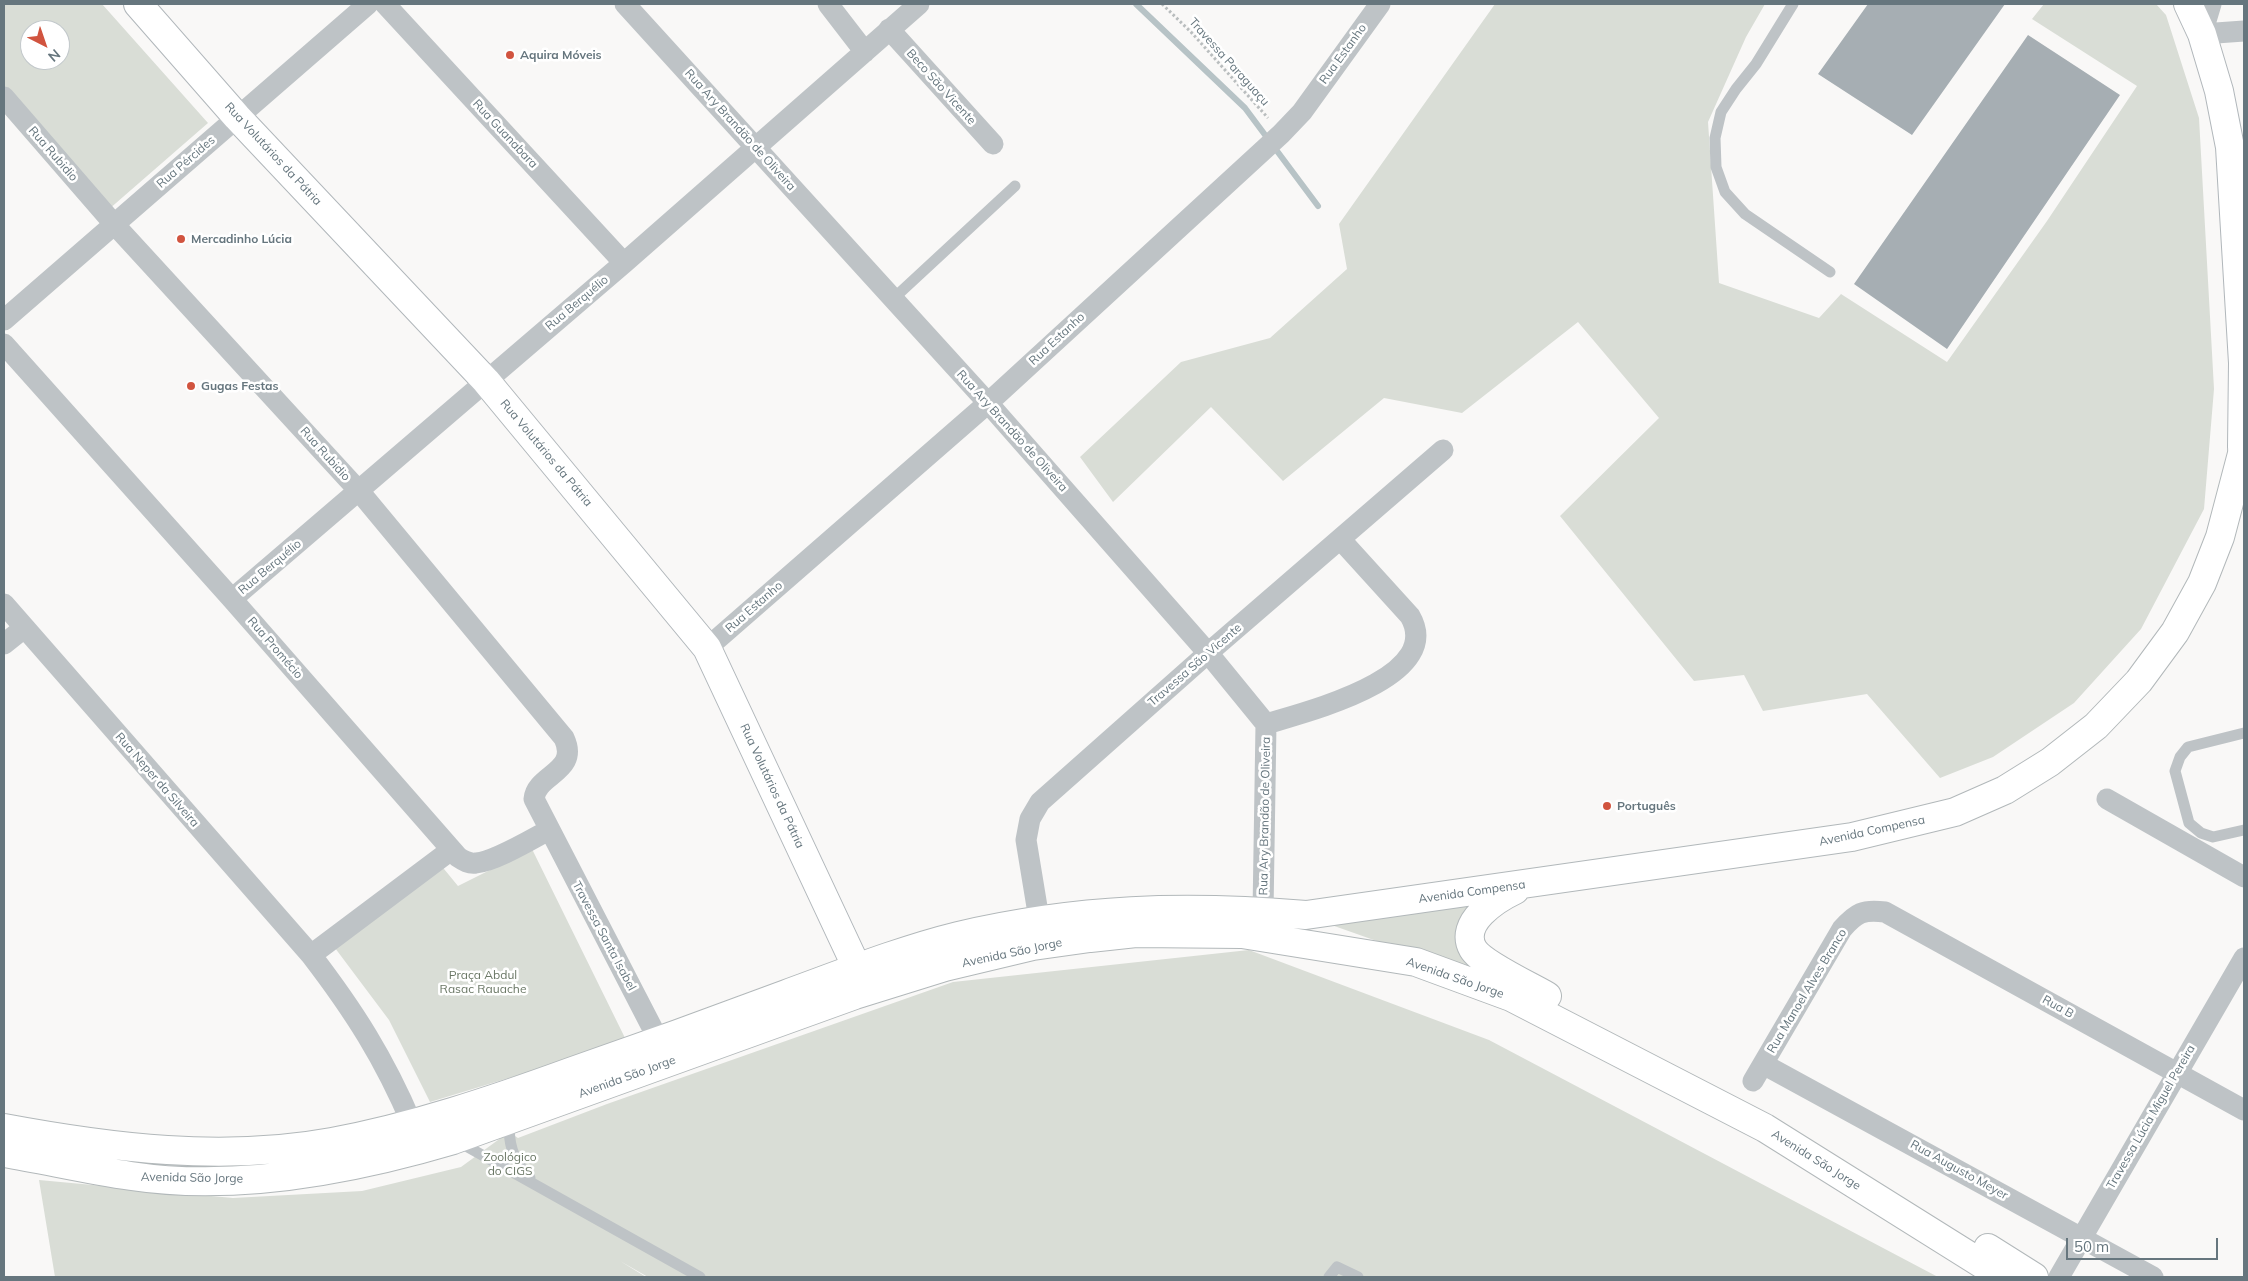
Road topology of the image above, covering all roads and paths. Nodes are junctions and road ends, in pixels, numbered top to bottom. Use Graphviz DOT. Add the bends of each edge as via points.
graph roads {
  1 [pos="138,4"];
  2 [pos="368,4"];
  3 [pos="386,4"];
  4 [pos="625,4"];
  5 [pos="828,4"];
  6 [pos="919,4"];
  7 [pos="1162,4"];
  8 [pos="1380,4"];
  9 [pos="1793,4"];
  10 [pos="2188,4"];
  11 [pos="2211,4"];
  12 [pos="889,29"];
  13 [pos="2244,31"];
  14 [pos="2202,34"];
  15 [pos="866,52"];
  16 [pos="4,98"];
  17 [pos="237,117"];
  18 [pos="1281,134"];
  19 [pos="993,144"];
  20 [pos="755,147"];
  21 [pos="1015,186"];
  22 [pos="114,224"];
  23 [pos="624,263"];
  24 [pos="1830,272"];
  25 [pos="893,298"];
  26 [pos="4,320"];
  27 [pos="2242,325"];
  28 [pos="4,344"];
  29 [pos="2244,364"];
  30 [pos="486,381"];
  31 [pos="988,403"];
  32 [pos="2243,446"];
  33 [pos="1443,450"];
  34 [pos="359,492"];
  35 [pos="1341,540"];
  36 [pos="232,599"];
  37 [pos="4,604"];
  38 [pos="24,628"];
  39 [pos="4,644"];
  40 [pos="707,648"];
  41 [pos="1208,652"];
  42 [pos="1266,724"];
  43 [pos="2244,733"];
  44 [pos="2107,799"];
  45 [pos="549,830"];
  46 [pos="2244,830"];
  47 [pos="2196,840"];
  48 [pos="451,850"];
  49 [pos="2244,877"];
  50 [pos="1528,884"];
  51 [pos="1869,910"];
  52 [pos="1263,912"];
  53 [pos="1306,915"];
  54 [pos="1039,919"];
  55 [pos="311,955"];
  56 [pos="2244,958"];
  57 [pos="857,968"];
  58 [pos="659,1041"];
  59 [pos="1758,1072"];
  60 [pos="2178,1072"];
  61 [pos="2244,1110"];
  62 [pos="511,1119"];
  63 [pos="412,1124"];
  64 [pos="4,1128"];
  65 [pos="453,1140"];
  66 [pos="4,1152"];
  67 [pos="536,1185"];
  68 [pos="2081,1237"];
  69 [pos="700,1277"];
  70 [pos="1328,1277"];
  71 [pos="1358,1277"];
  72 [pos="2003,1277"];
  73 [pos="2034,1277"];
  74 [pos="2059,1277"];
  75 [pos="2153,1277"];
  1 -- 17 [label="main road, Rua Volutários da Pátria"];
  2 -- 17 [label="street, Rua Pércides"];
  3 -- 23 [label="street, Rua Guanabara"];
  4 -- 20 [label="street, Rua Ary Brandão de Oliveira"];
  5 -- 15 [label="street"];
  6 -- 12 [label="street, Rua Berquélio"];
  7 -- 18 [label="path, Travessa Paraguaçu"];
  8 -- 18 [label="street, Rua Estanho" via="1302,112"];
  9 -- 24 [label="lane" via="1721,112 1715,138 1716,167 1725,192 1745,214"];
  10 -- 14 [label="main road, Avenida Compensa"];
  11 -- 14 [label="street"];
  12 -- 15 [label="street, Rua Berquélio"];
  12 -- 19 [label="street, Beco São Vicente"];
  13 -- 14 [label="street"];
  14 -- 27 [label="main road, Avenida Compensa" via="2219,91 2230,147"];
  15 -- 20 [label="street, Rua Berquélio"];
  16 -- 22 [label="street, Rua Rubidio"];
  17 -- 22 [label="street, Rua Pércides"];
  17 -- 30 [label="main road, Rua Volutários da Pátria"];
  18 -- 31 [label="street, Rua Estanho"];
  20 -- 23 [label="street, Rua Berquélio"];
  20 -- 25 [label="street, Rua Ary Brandão de Oliveira"];
  21 -- 25 [label="lane"];
  22 -- 26 [label="street, Rua Pércides"];
  22 -- 34 [label="street, Rua Rubidio"];
  23 -- 30 [label="street, Rua Berquélio"];
  25 -- 31 [label="street, Rua Ary Brandão de Oliveira"];
  27 -- 29 [label="main road, Avenida Compensa"];
  28 -- 36 [label="street, Rua Promécio"];
  29 -- 32 [label="main road, Avenida Compensa"];
  30 -- 34 [label="street, Rua Berquélio"];
  30 -- 40 [label="main road, Rua Volutários da Pátria"];
  31 -- 40 [label="street, Rua Estanho"];
  31 -- 41 [label="street, Rua Ary Brandão de Oliveira"];
  32 -- 50 [label="main road, Avenida Compensa" via="2220,537 2202,583 2175,632 2138,681 2096,726 2050,762 2005,790 1955,812 1852,837"];
  33 -- 35 [label="street, Travessa São Vicente"];
  34 -- 36 [label="street, Rua Berquélio"];
  34 -- 45 [label="street, Rua Rubidio" via="564,738 568,752 566,760 534,795"];
  35 -- 41 [label="street, Travessa São Vicente"];
  35 -- 42 [label="street" via="1410,616 1416,625 1414,647 1396,669 1371,687 1320,708"];
  36 -- 48 [label="street, Rua Promécio"];
  37 -- 38 [label="street, Rua Neper da Silveira"];
  38 -- 39 [label="street"];
  38 -- 55 [label="street, Rua Neper da Silveira"];
  40 -- 57 [label="main road, Rua Volutários da Pátria"];
  41 -- 42 [label="street, Rua Ary Brandão de Oliveira"];
  41 -- 54 [label="street, Travessa São Vicente" via="1040,802 1030,819 1026,840"];
  42 -- 52 [label="street, Rua Ary Brandão de Oliveira"];
  43 -- 47 [label="lane" via="2188,748 2180,757 2175,770"];
  44 -- 47 [label="street"];
  45 -- 48 [label="street, Rua Promécio" via="477,863 466,862"];
  45 -- 58 [label="street, Travessa Santa Isabel"];
  46 -- 47 [label="lane"];
  47 -- 49 [label="street"];
  48 -- 55 [label="street"];
  50 -- 53 [label="main road, Avenida Compensa"];
  50 -- 73 [label="main road" via="1493,903 1479,915 1470,931 1472,948 1485,961 1906,1195"];
  51 -- 59 [label="street, Rua Manoel Alves Branco" via="1854,916 1842,929"];
  51 -- 60 [label="street, Rua B" via="1885,912"];
  52 -- 53 [label="main road, Avenida São Jorge"];
  52 -- 54 [label="main road, Avenida São Jorge" via="1158,909"];
  54 -- 57 [label="main road, Avenida São Jorge" via="954,937"];
  55 -- 63 [label="street, Rua Neper da Silveira" via="370,1038"];
  56 -- 60 [label="street, Travessa Lúcia Miguel Pereira"];
  57 -- 58 [label="main road, Avenida São Jorge"];
  58 -- 63 [label="main road, Avenida São Jorge"];
  59 -- 68 [label="street, Rua Augusto Meyer"];
  60 -- 61 [label="street, Rua B"];
  60 -- 68 [label="street, Travessa Lúcia Miguel Pereira"];
  62 -- 65 [label="main road, Avenida São Jorge"];
  62 -- 67 [label="lane" via="510,1146 516,1161"];
  62 -- 72 [label="main road, Avenida São Jorge" via="855,995 945,967 1034,946 1090,938 1136,933 1242,934 1416,962 1511,997 1765,1128"];
  63 -- 64 [label="main road, Avenida São Jorge" via="330,1142 259,1150 157,1151"];
  65 -- 66 [label="main road, Avenida São Jorge" via="408,1153 319,1171 200,1181 132,1177"];
  65 -- 67 [label="lane"];
  67 -- 69 [label="lane"];
  68 -- 74 [label="street, Travessa Lúcia Miguel Pereira"];
  68 -- 75 [label="street, Rua Augusto Meyer"];
  70 -- 71 [label="lane" via="1337,1267"];
}
